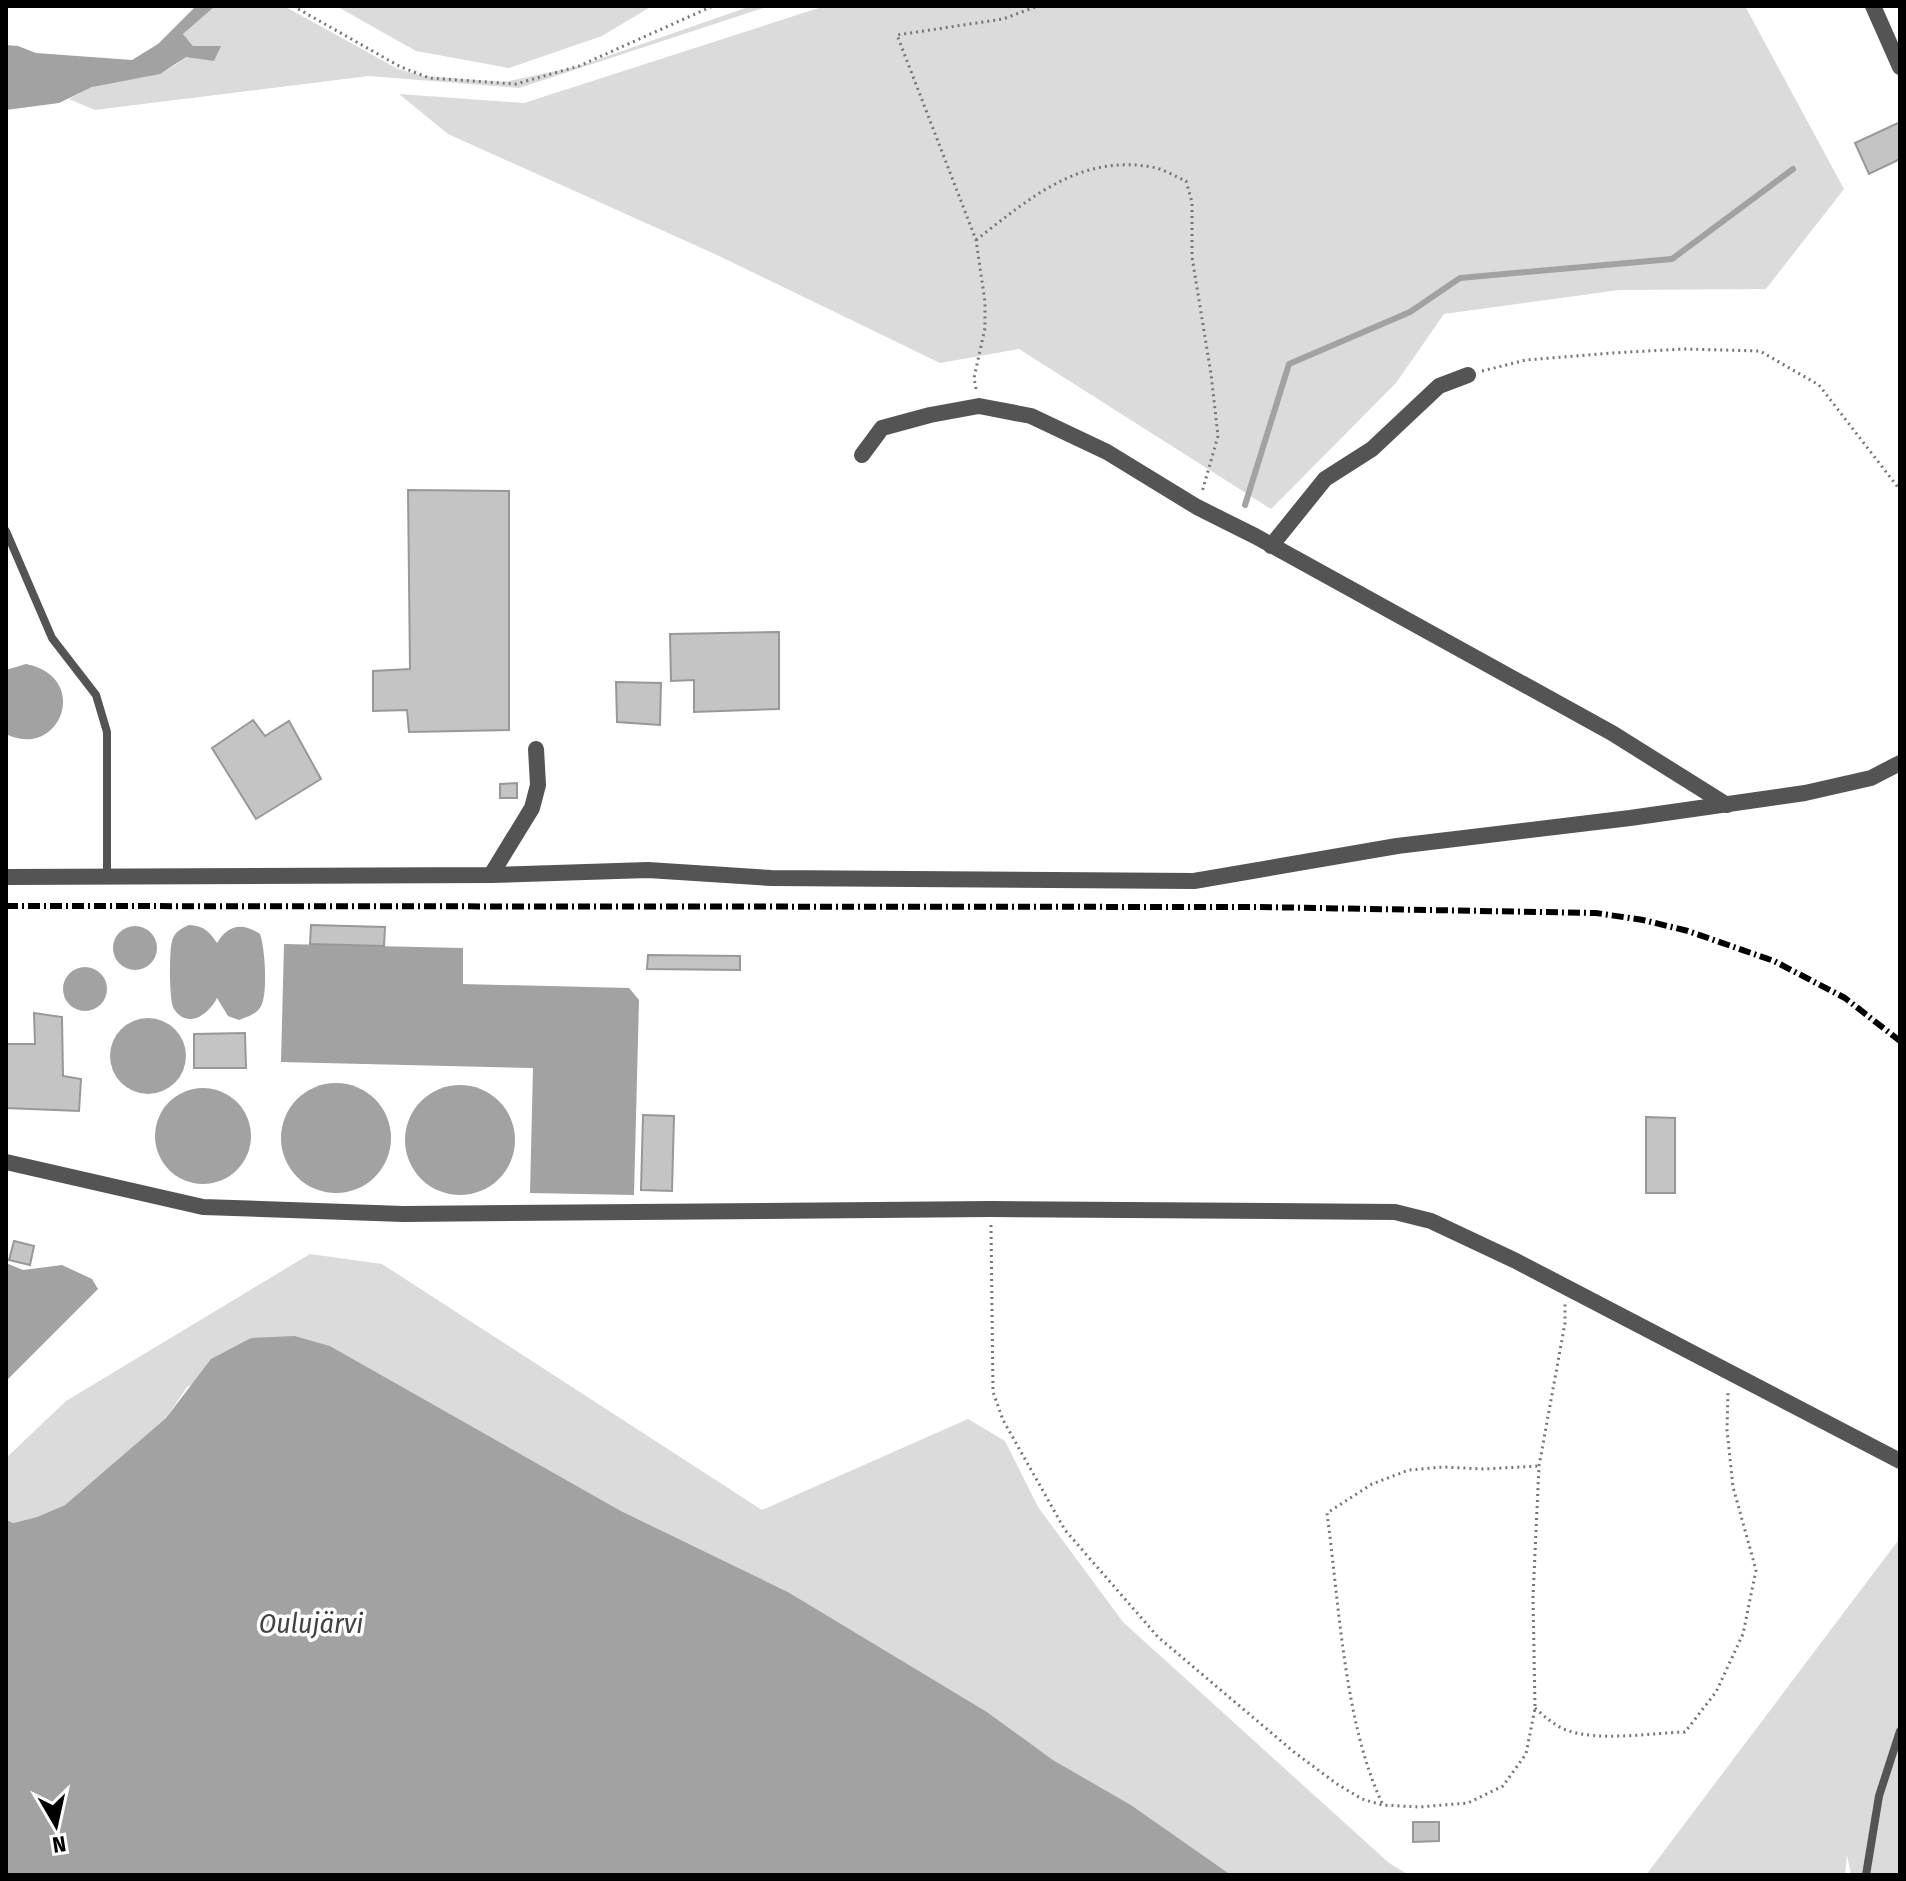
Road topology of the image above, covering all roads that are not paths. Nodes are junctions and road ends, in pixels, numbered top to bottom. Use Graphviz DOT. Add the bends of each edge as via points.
graph roads {
  1 [pos="1873,6"];
  2 [pos="1900,67"];
  3 [pos="1468,375"];
  4 [pos="862,455"];
  5 [pos="6,531"];
  6 [pos="1271,546"];
  7 [pos="536,749"];
  8 [pos="1900,763"];
  9 [pos="1727,805"];
  10 [pos="491,875"];
  11 [pos="6,877"];
  12 [pos="107,877"];
  13 [pos="6,1162"];
  14 [pos="1900,1461"];
  15 [pos="1900,1731"];
  16 [pos="1866,1875"];
  1 -- 2 [label="street"];
  3 -- 6 [label="street" via="1439,386 1372,449 1325,479"];
  4 -- 6 [label="street" via="882,428 979,406 1031,416 1107,452"];
  5 -- 12 [label="lane" via="52,638 96,695 107,732"];
  6 -- 9 [label="street" via="1612,733"];
  7 -- 10 [label="street" via="538,785 532,808"];
  8 -- 9 [label="street" via="1871,778"];
  9 -- 10 [label="street" via="1397,846 1194,881 771,878 648,870"];
  10 -- 12 [label="street"];
  11 -- 12 [label="street"];
  13 -- 14 [label="street" via="203,1207 403,1214 1395,1212 1431,1221 1565,1286"];
  15 -- 16 [label="lane" via="1879,1796"];
}
